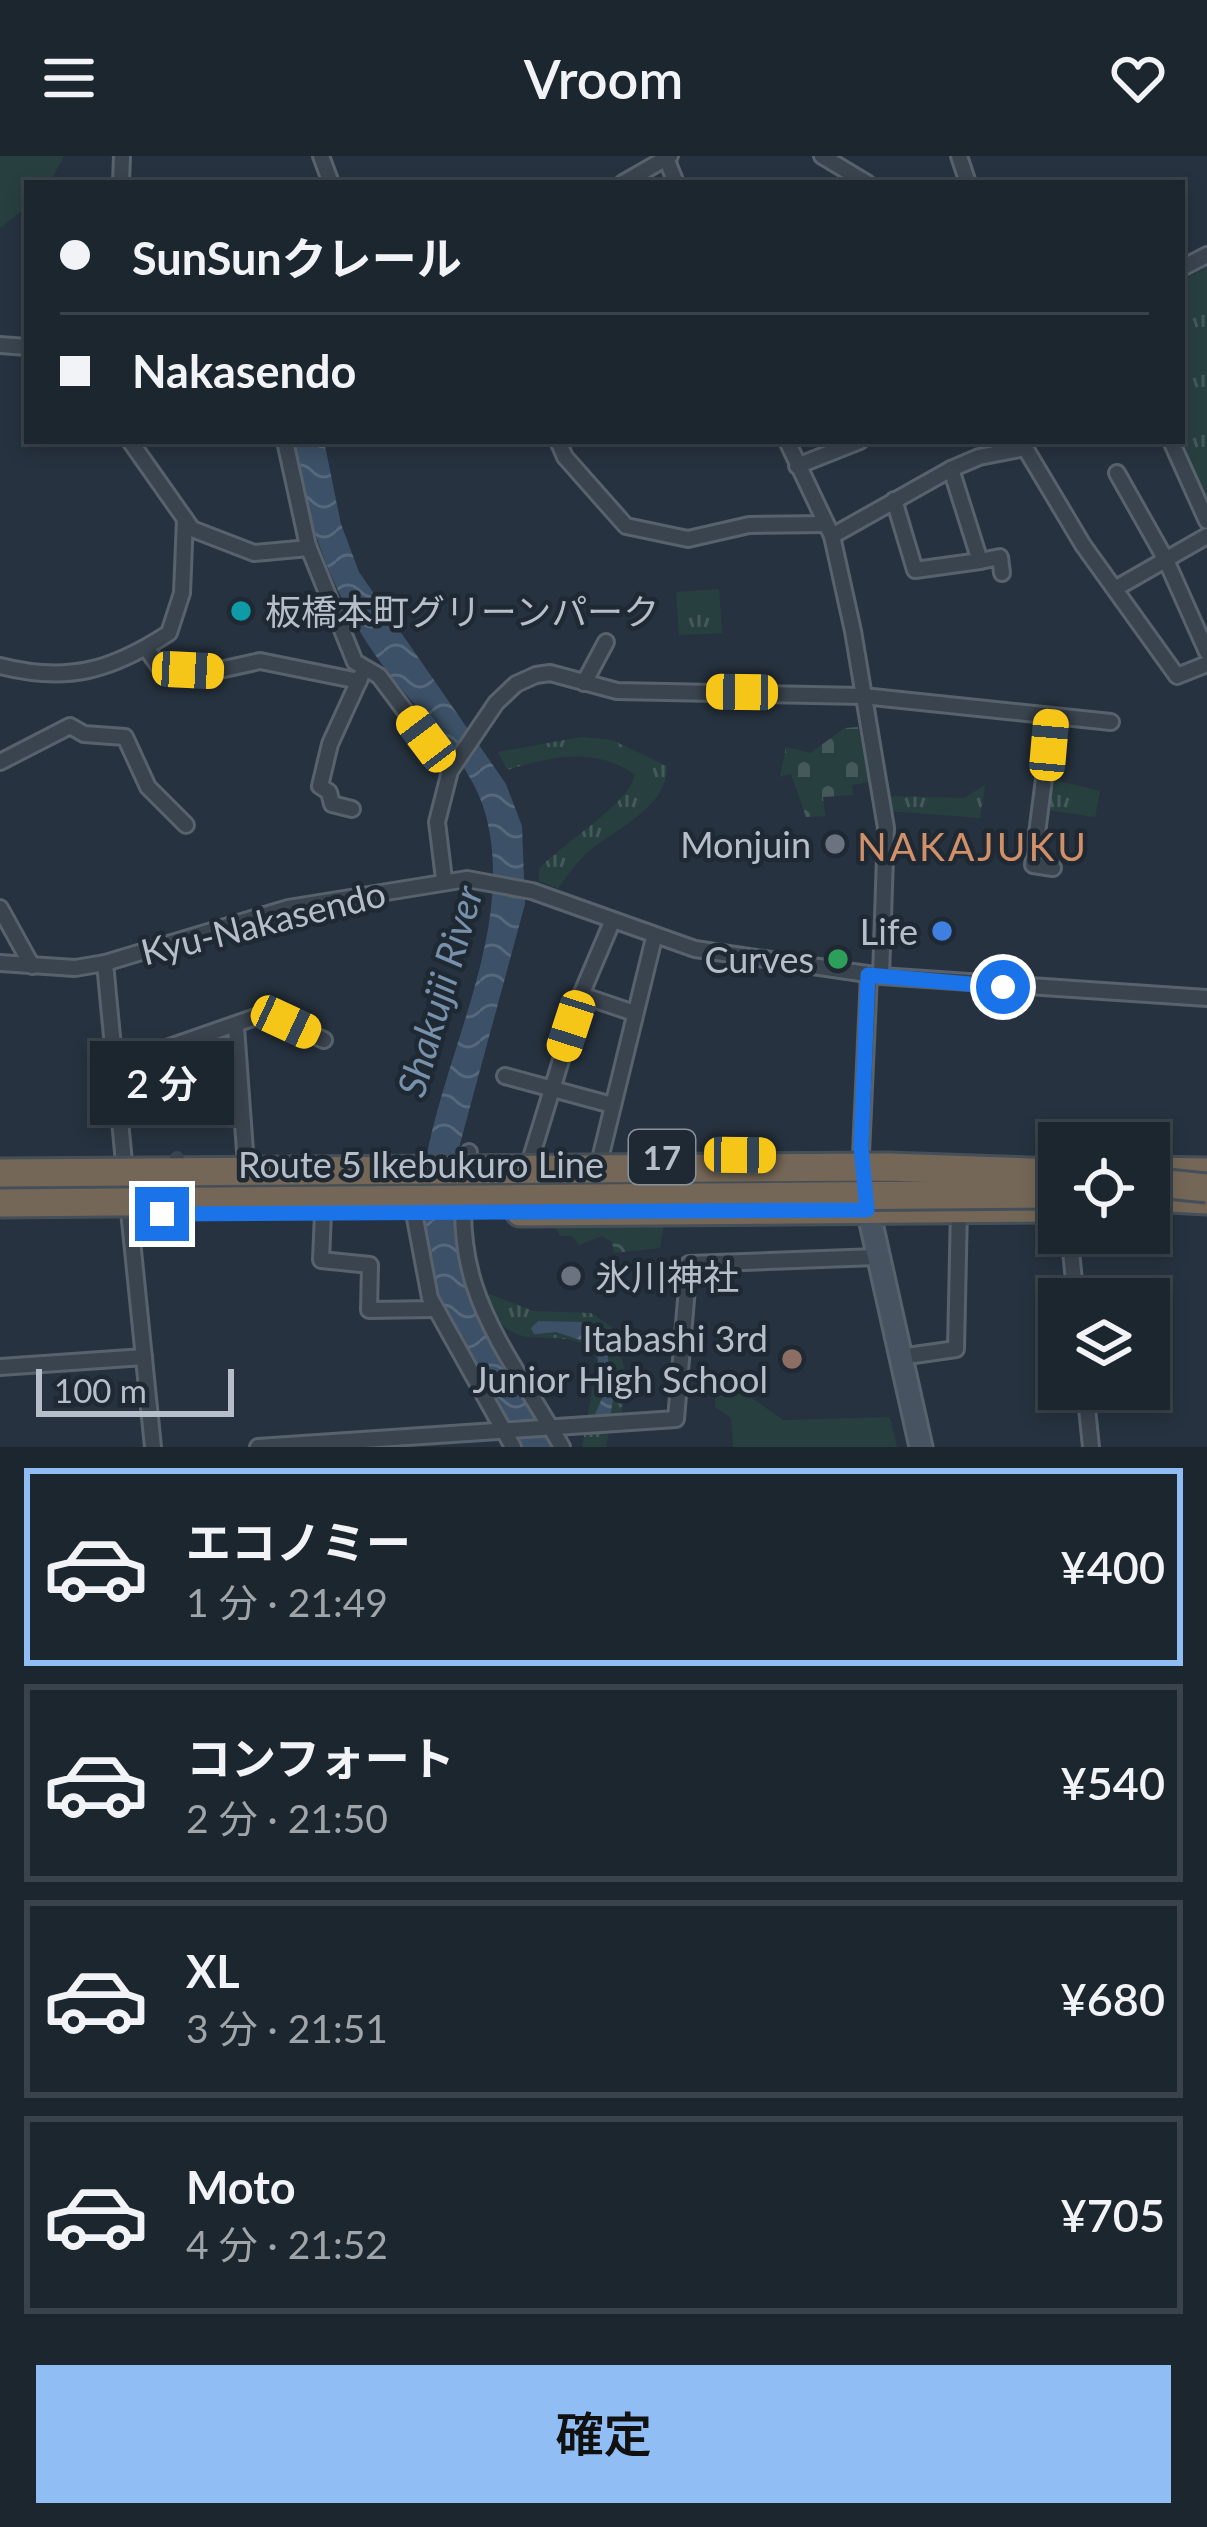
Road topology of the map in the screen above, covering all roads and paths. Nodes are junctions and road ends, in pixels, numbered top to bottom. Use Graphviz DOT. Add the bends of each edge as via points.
graph roads {
  1 [pos="822,156"];
  2 [pos="668,157"];
  3 [pos="628,180"];
  4 [pos="862,180"];
  5 [pos="132,444"];
  6 [pos="286,444"];
  7 [pos="559,444"];
  8 [pos="788,444"];
  9 [pos="852,444"];
  10 [pos="1172,444"];
  11 [pos="1023,445"];
  12 [pos="797,466"];
  13 [pos="951,469"];
  14 [pos="1117,473"];
  15 [pos="894,500"];
  16 [pos="184,519"];
  17 [pos="1207,521"];
  18 [pos="829,530"];
  19 [pos="1207,536"];
  20 [pos="309,548"];
  21 [pos="1166,560"];
  22 [pos="980,561"];
  23 [pos="1002,573"];
  24 [pos="1118,587"];
  25 [pos="606,642"];
  26 [pos="146,648"];
  27 [pos="1207,652"];
  28 [pos="1207,664"];
  29 [pos="0,666"];
  30 [pos="361,674"];
  31 [pos="584,683"];
  32 [pos="863,696"];
  33 [pos="1052,716"];
  34 [pos="1111,722"];
  35 [pos="0,762"];
  36 [pos="451,768"];
  37 [pos="352,809"];
  38 [pos="186,824"];
  39 [pos="1053,868"];
  40 [pos="444,879"];
  41 [pos="0,908"];
  42 [pos="612,922"];
  43 [pos="654,938"];
  44 [pos="0,963"];
  45 [pos="105,963"];
  46 [pos="32,965"];
  47 [pos="875,976"];
  48 [pos="581,995"];
  49 [pos="1207,998"];
  50 [pos="634,1013"];
  51 [pos="236,1027"];
  52 [pos="324,1040"];
  53 [pos="114,1058"];
  54 [pos="505,1076"];
  55 [pos="550,1090"];
  56 [pos="612,1105"];
  57 [pos="816,1149"];
  58 [pos="861,1154"];
  59 [pos="177,1158"];
  60 [pos="467,1159"];
  61 [pos="600,1159"];
  62 [pos="530,1161"];
  63 [pos="1207,1162"];
  64 [pos="246,1165"];
  65 [pos="1170,1165"];
  66 [pos="124,1167"];
  67 [pos="1170,1169"];
  68 [pos="0,1171"];
  69 [pos="1207,1172"];
  70 [pos="1038,1179"];
  71 [pos="1038,1180"];
  72 [pos="1038,1181"];
  73 [pos="1038,1182"];
  74 [pos="1038,1182"];
  75 [pos="1170,1186"];
  76 [pos="1038,1187"];
  77 [pos="1207,1188"];
  78 [pos="0,1189"];
  79 [pos="1170,1200"];
  80 [pos="0,1203"];
  81 [pos="1207,1204"];
  82 [pos="1170,1207"];
  83 [pos="959,1209"];
  84 [pos="867,1210"];
  85 [pos="458,1212"];
  86 [pos="323,1213"];
  87 [pos="416,1213"];
  88 [pos="130,1215"];
  89 [pos="0,1216"];
  90 [pos="815,1218"];
  91 [pos="179,1223"];
  92 [pos="876,1257"];
  93 [pos="435,1309"];
  94 [pos="144,1357"];
  95 [pos="900,1358"];
  96 [pos="0,1367"];
  97 [pos="1087,1410"];
  98 [pos="548,1427"];
  99 [pos="506,1430"];
  100 [pos="444,1441"];
  101 [pos="153,1447"];
  102 [pos="258,1447"];
  103 [pos="513,1447"];
  104 [pos="562,1447"];
  105 [pos="922,1447"];
  106 [pos="1091,1447"];
  1 -- 4 [label="street"];
  2 -- 3 [label="street"];
  5 -- 16 [label="street"];
  6 -- 20 [label="street"];
  7 -- 18 [label="street" via="626,526 688,539 749,525"];
  8 -- 12 [label="street"];
  9 -- 12 [label="street"];
  10 -- 17 [label="street"];
  11 -- 13 [label="street"];
  11 -- 24 [label="street"];
  12 -- 18 [label="street"];
  13 -- 15 [label="street"];
  13 -- 22 [label="street"];
  14 -- 21 [label="street"];
  15 -- 18 [label="street"];
  15 -- 22 [label="street" via="915,570"];
  16 -- 20 [label="street" via="254,553"];
  16 -- 26 [label="street" via="178,616"];
  18 -- 32 [label="street"];
  19 -- 21 [label="street"];
  20 -- 30 [label="street"];
  21 -- 24 [label="street"];
  21 -- 27 [label="street"];
  22 -- 23 [label="street" via="1000,557"];
  24 -- 28 [label="street" via="1178,676"];
  25 -- 31 [label="street"];
  26 -- 29 [label="street" via="67,676"];
  26 -- 30 [label="street" via="161,669 215,671 260,661"];
  30 -- 36 [label="street" via="379,676"];
  30 -- 37 [label="street" via="320,786 332,804"];
  31 -- 32 [label="street" via="637,692"];
  31 -- 36 [label="street" via="550,673 516,684"];
  32 -- 33 [label="street"];
  32 -- 47 [label="street" via="886,828"];
  33 -- 34 [label="street"];
  33 -- 39 [label="street" via="1033,865"];
  35 -- 38 [label="street" via="70,726 125,737 148,787"];
  36 -- 40 [label="street" via="437,822"];
  40 -- 42 [label="street, Kyu-Nakasendo" via="492,881"];
  40 -- 45 [label="street, Kyu-Nakasendo" via="288,908"];
  41 -- 46 [label="street"];
  42 -- 43 [label="street"];
  42 -- 48 [label="street"];
  43 -- 47 [label="street"];
  43 -- 50 [label="street"];
  44 -- 46 [label="street, Kyu-Nakasendo"];
  45 -- 46 [label="street, Kyu-Nakasendo"];
  45 -- 53 [label="street"];
  47 -- 49 [label="street"];
  47 -- 58 [label="street"];
  48 -- 50 [label="street"];
  48 -- 55 [label="street"];
  50 -- 56 [label="street"];
  51 -- 52 [label="street" via="264,1014"];
  51 -- 53 [label="street"];
  51 -- 64 [label="street"];
  53 -- 66 [label="street"];
  54 -- 55 [label="street"];
  55 -- 56 [label="street"];
  55 -- 62 [label="street"];
  56 -- 61 [label="street"];
  57 -- 90 [label="street, bridge"];
  58 -- 61 [label="highway, 17"];
  58 -- 70 [label="highway, 17"];
  58 -- 84 [label="street"];
  59 -- 91 [label="street, bridge"];
  60 -- 62 [label="highway, 17"];
  60 -- 64 [label="highway, 17, bridge"];
  60 -- 85 [label="street"];
  61 -- 62 [label="highway, 17"];
  63 -- 65 [label="highway"];
  64 -- 66 [label="highway, 17"];
  66 -- 68 [label="highway, 17"];
  66 -- 88 [label="street"];
  67 -- 69 [label="highway"];
  68 -- 71 [label="highway, Route 5 Ikebukuro Line, bridge" via="888,1167"];
  72 -- 78 [label="highway, bridge" via="884,1177 428,1194"];
  73 -- 88 [label="highway, bridge" via="171,1194"];
  74 -- 80 [label="highway, Route 5 Ikebukuro Line, bridge"];
  75 -- 77 [label="highway, bridge"];
  76 -- 83 [label="highway, 17"];
  79 -- 81 [label="highway"];
  81 -- 82 [label="highway"];
  83 -- 84 [label="highway, 17"];
  83 -- 95 [label="street" via="956,1349"];
  84 -- 85 [label="highway, 17"];
  84 -- 92 [label="street"];
  85 -- 87 [label="highway, 17"];
  85 -- 98 [label="street" via="472,1286"];
  86 -- 87 [label="highway, 17"];
  86 -- 88 [label="highway, 17"];
  86 -- 93 [label="street" via="321,1260 370,1264 369,1310"];
  87 -- 93 [label="street"];
  88 -- 89 [label="highway, 17"];
  88 -- 94 [label="street"];
  92 -- 95 [label="street"];
  92 -- 98 [label="street" via="689,1264 676,1419"];
  93 -- 99 [label="street"];
  94 -- 96 [label="street"];
  94 -- 101 [label="street"];
  95 -- 105 [label="street"];
  97 -- 106 [label="street"];
  98 -- 99 [label="street"];
  98 -- 104 [label="street"];
  99 -- 100 [label="street"];
  99 -- 103 [label="street"];
  100 -- 102 [label="street"];
}
